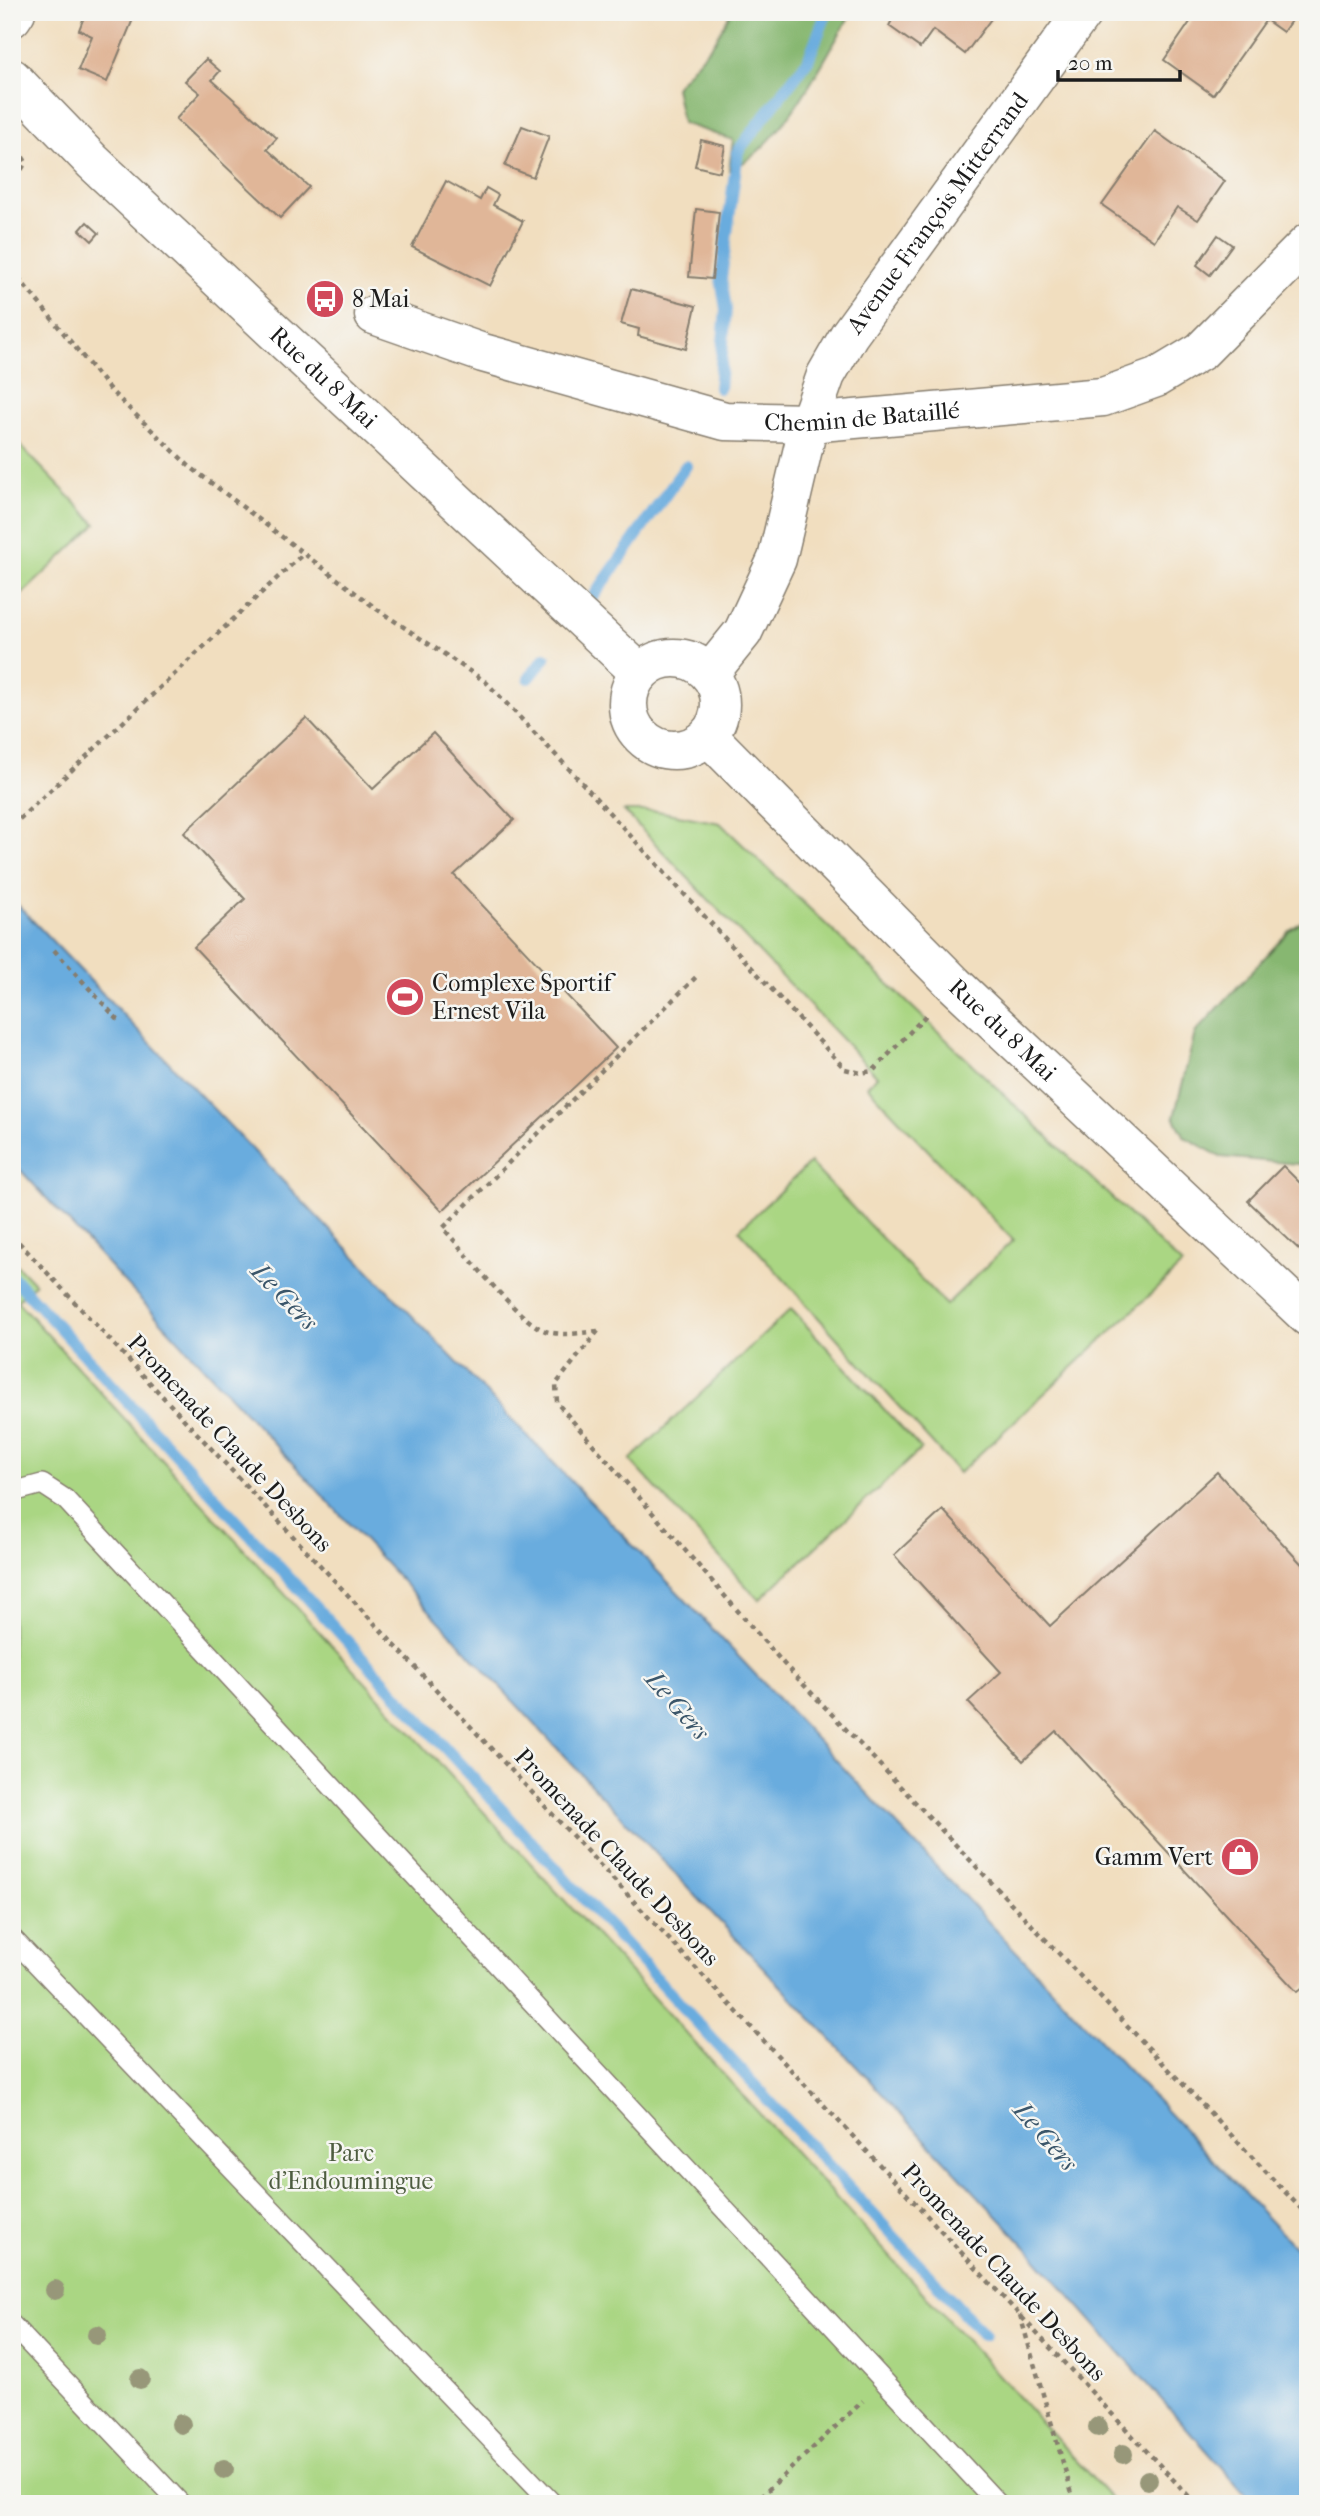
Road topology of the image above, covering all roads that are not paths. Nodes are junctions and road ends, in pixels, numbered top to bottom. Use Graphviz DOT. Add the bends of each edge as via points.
graph roads {
  1 [pos="16,12"];
  2 [pos="1083,12"];
  3 [pos="12,18"];
  4 [pos="12,78"];
  5 [pos="1308,243"];
  6 [pos="374,315"];
  7 [pos="809,423"];
  8 [pos="640,673"];
  9 [pos="709,674"];
  10 [pos="708,736"];
  11 [pos="1308,1317"];
  12 [pos="12,1494"];
  13 [pos="12,1938"];
  14 [pos="12,2325"];
  15 [pos="181,2504"];
  16 [pos="553,2504"];
  17 [pos="998,2504"];
  1 -- 3 [label="street"];
  2 -- 7 [label="street, Avenue François Mitterrand" via="849,335 826,374"];
  4 -- 8 [label="street, Rue du 8 Mai" via="93,162"];
  5 -- 7 [label="street, Chemin de Bataillé" via="1202,351 1156,378 1102,397"];
  6 -- 7 [label="street, Chemin de Bataillé" via="483,353 725,421"];
  7 -- 9 [label="street, Avenue François Mitterrand" via="777,559 743,632"];
  8 -- 9 [label="street" via="662,659 675,658 699,665"];
  8 -- 10 [label="street" via="628,699 631,720 642,738 654,747 682,750"];
  9 -- 10 [label="street" via="720,698 720,712"];
  10 -- 11 [label="street, Rue du 8 Mai" via="954,984"];
  12 -- 17 [label="lane" via="42,1484 65,1499"];
  13 -- 16 [label="lane"];
  14 -- 15 [label="lane"];
}
